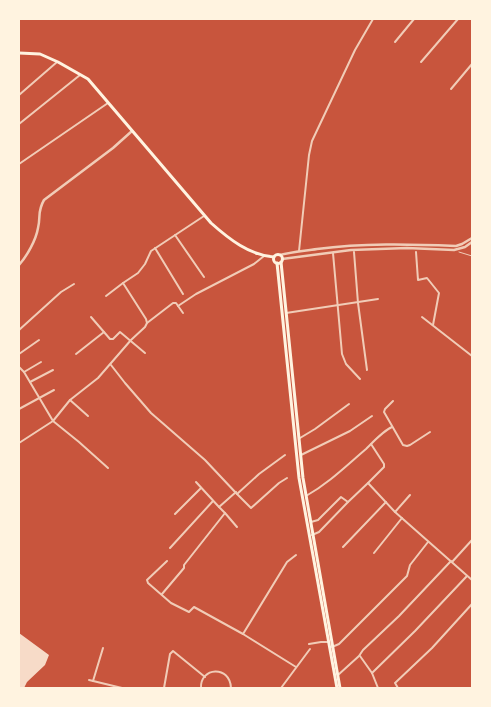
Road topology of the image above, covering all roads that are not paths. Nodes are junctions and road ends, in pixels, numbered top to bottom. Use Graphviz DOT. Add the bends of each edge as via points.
graph roads {
  1 [pos="373,19"];
  2 [pos="414,19"];
  3 [pos="458,19"];
  4 [pos="395,42"];
  5 [pos="19,53"];
  6 [pos="58,62"];
  7 [pos="421,62"];
  8 [pos="472,64"];
  9 [pos="81,74"];
  10 [pos="452,89"];
  11 [pos="19,95"];
  12 [pos="108,103"];
  13 [pos="19,124"];
  14 [pos="132,131"];
  15 [pos="19,164"];
  16 [pos="204,216"];
  17 [pos="175,235"];
  18 [pos="472,238"];
  19 [pos="472,242"];
  20 [pos="155,248"];
  21 [pos="299,252"];
  22 [pos="354,252"];
  23 [pos="416,252"];
  24 [pos="459,252"];
  25 [pos="333,254"];
  26 [pos="280,255"];
  27 [pos="264,256"];
  28 [pos="472,256"];
  29 [pos="274,257"];
  30 [pos="280,262"];
  31 [pos="19,265"];
  32 [pos="204,278"];
  33 [pos="123,283"];
  34 [pos="74,284"];
  35 [pos="183,294"];
  36 [pos="106,296"];
  37 [pos="378,299"];
  38 [pos="358,303"];
  39 [pos="339,304"];
  40 [pos="178,306"];
  41 [pos="183,313"];
  42 [pos="286,313"];
  43 [pos="91,317"];
  44 [pos="422,317"];
  45 [pos="147,323"];
  46 [pos="433,325"];
  47 [pos="19,330"];
  48 [pos="104,332"];
  49 [pos="39,340"];
  50 [pos="131,340"];
  51 [pos="19,354"];
  52 [pos="76,354"];
  53 [pos="145,354"];
  54 [pos="472,356"];
  55 [pos="41,362"];
  56 [pos="111,364"];
  57 [pos="19,367"];
  58 [pos="53,370"];
  59 [pos="367,370"];
  60 [pos="24,372"];
  61 [pos="360,380"];
  62 [pos="30,382"];
  63 [pos="54,390"];
  64 [pos="39,398"];
  65 [pos="70,400"];
  66 [pos="394,401"];
  67 [pos="349,404"];
  68 [pos="19,409"];
  69 [pos="88,416"];
  70 [pos="372,416"];
  71 [pos="53,422"];
  72 [pos="392,427"];
  73 [pos="430,432"];
  74 [pos="299,438"];
  75 [pos="19,443"];
  76 [pos="371,444"];
  77 [pos="285,454"];
  78 [pos="300,456"];
  79 [pos="108,468"];
  80 [pos="287,478"];
  81 [pos="196,482"];
  82 [pos="368,483"];
  83 [pos="201,488"];
  84 [pos="236,493"];
  85 [pos="410,495"];
  86 [pos="306,496"];
  87 [pos="213,501"];
  88 [pos="348,502"];
  89 [pos="386,502"];
  90 [pos="219,507"];
  91 [pos="396,512"];
  92 [pos="224,513"];
  93 [pos="176,514"];
  94 [pos="402,518"];
  95 [pos="310,523"];
  96 [pos="237,527"];
  97 [pos="312,536"];
  98 [pos="472,540"];
  99 [pos="428,542"];
  100 [pos="343,547"];
  101 [pos="170,548"];
  102 [pos="374,553"];
  103 [pos="296,555"];
  104 [pos="167,561"];
  105 [pos="451,561"];
  106 [pos="467,576"];
  107 [pos="472,580"];
  108 [pos="162,594"];
  109 [pos="472,604"];
  110 [pos="243,634"];
  111 [pos="328,642"];
  112 [pos="309,644"];
  113 [pos="332,647"];
  114 [pos="103,648"];
  115 [pos="310,649"];
  116 [pos="359,656"];
  117 [pos="296,667"];
  118 [pos="372,673"];
  119 [pos="338,675"];
  120 [pos="205,677"];
  121 [pos="89,680"];
  122 [pos="93,681"];
  123 [pos="122,688"];
  124 [pos="164,688"];
  125 [pos="201,688"];
  126 [pos="231,688"];
  127 [pos="281,688"];
  128 [pos="336,688"];
  129 [pos="340,688"];
  130 [pos="378,688"];
  131 [pos="398,688"];
  1 -- 21 [label="street" via="355,50 312,141"];
  2 -- 4 [label="street"];
  3 -- 7 [label="street"];
  5 -- 6 [label="main road" via="40,54"];
  6 -- 9 [label="main road"];
  6 -- 11 [label="street"];
  8 -- 10 [label="street"];
  9 -- 12 [label="main road"];
  9 -- 13 [label="street"];
  12 -- 14 [label="main road"];
  12 -- 15 [label="street"];
  14 -- 16 [label="main road"];
  14 -- 31 [label="street" via="44,200 39,209 37,233"];
  16 -- 17 [label="street"];
  16 -- 27 [label="main road" via="227,238"];
  17 -- 20 [label="street"];
  17 -- 32 [label="street"];
  18 -- 21 [label="street" via="456,246 360,245"];
  19 -- 30 [label="street" via="454,250 367,249 318,253"];
  20 -- 33 [label="street" via="138,273"];
  20 -- 35 [label="street"];
  21 -- 26 [label="street"];
  22 -- 38 [label="street"];
  23 -- 46 [label="street" via="418,280 427,278 439,293"];
  24 -- 28 [label="lane"];
  25 -- 39 [label="street"];
  26 -- 29 [label="main road"];
  26 -- 30 [label="main road"];
  27 -- 29 [label="main road"];
  27 -- 40 [label="street"];
  29 -- 30 [label="main road" via="274,261"];
  30 -- 42 [label="main road"];
  30 -- 111 [label="main road" via="300,478"];
  33 -- 36 [label="street"];
  33 -- 45 [label="street"];
  34 -- 47 [label="street" via="61,292"];
  37 -- 38 [label="street"];
  38 -- 39 [label="street"];
  38 -- 59 [label="street"];
  39 -- 42 [label="street"];
  39 -- 61 [label="street" via="342,354 346,364"];
  40 -- 41 [label="street"];
  40 -- 45 [label="street" via="174,302"];
  42 -- 74 [label="main road"];
  43 -- 48 [label="street"];
  44 -- 46 [label="street"];
  45 -- 50 [label="street"];
  46 -- 54 [label="street"];
  48 -- 50 [label="street" via="112,340 120,332"];
  48 -- 52 [label="street"];
  49 -- 51 [label="street"];
  50 -- 53 [label="street"];
  50 -- 56 [label="street"];
  55 -- 60 [label="street"];
  56 -- 65 [label="street"];
  56 -- 84 [label="street" via="151,413 205,460"];
  57 -- 60 [label="street"];
  58 -- 62 [label="street"];
  60 -- 62 [label="street"];
  62 -- 64 [label="street"];
  63 -- 64 [label="street"];
  64 -- 68 [label="street"];
  64 -- 71 [label="street"];
  65 -- 69 [label="street"];
  65 -- 71 [label="street"];
  66 -- 72 [label="street" via="384,410"];
  67 -- 74 [label="street"];
  70 -- 78 [label="street" via="350,431"];
  71 -- 75 [label="street"];
  71 -- 79 [label="street"];
  72 -- 73 [label="street" via="403,445 407,446"];
  72 -- 76 [label="street"];
  74 -- 78 [label="main road"];
  76 -- 82 [label="street" via="384,467"];
  76 -- 86 [label="street" via="332,480"];
  77 -- 84 [label="street"];
  78 -- 86 [label="main road"];
  80 -- 84 [label="street" via="251,508"];
  81 -- 83 [label="street"];
  82 -- 88 [label="street"];
  82 -- 89 [label="street"];
  83 -- 87 [label="street"];
  83 -- 93 [label="street"];
  84 -- 90 [label="street"];
  85 -- 91 [label="street"];
  86 -- 95 [label="main road"];
  87 -- 90 [label="street"];
  87 -- 101 [label="street"];
  88 -- 95 [label="street" via="341,497 318,520"];
  88 -- 97 [label="street"];
  89 -- 91 [label="street"];
  89 -- 100 [label="street"];
  90 -- 92 [label="street"];
  91 -- 94 [label="street"];
  92 -- 96 [label="street"];
  92 -- 108 [label="street"];
  94 -- 99 [label="street"];
  94 -- 102 [label="street"];
  95 -- 97 [label="main road"];
  97 -- 113 [label="main road"];
  98 -- 105 [label="street"];
  99 -- 105 [label="street"];
  99 -- 113 [label="street" via="410,565 407,576 339,644"];
  103 -- 110 [label="street" via="287,562"];
  104 -- 108 [label="street" via="148,580 148,583"];
  105 -- 106 [label="street"];
  105 -- 116 [label="street"];
  106 -- 107 [label="street"];
  106 -- 118 [label="street"];
  108 -- 110 [label="street" via="184,610 189,612 194,606"];
  109 -- 131 [label="street" via="432,648 395,683"];
  110 -- 117 [label="street"];
  111 -- 112 [label="street"];
  111 -- 128 [label="main road"];
  113 -- 119 [label="main road"];
  114 -- 122 [label="street"];
  115 -- 117 [label="street"];
  116 -- 118 [label="street"];
  116 -- 119 [label="street"];
  117 -- 127 [label="street"];
  118 -- 130 [label="street"];
  119 -- 129 [label="main road"];
  120 -- 124 [label="street" via="173,651 170,654"];
  120 -- 125 [label="street"];
  120 -- 126 [label="street" via="212,672 224,674 231,683"];
  121 -- 122 [label="street"];
  122 -- 123 [label="street"];
}
